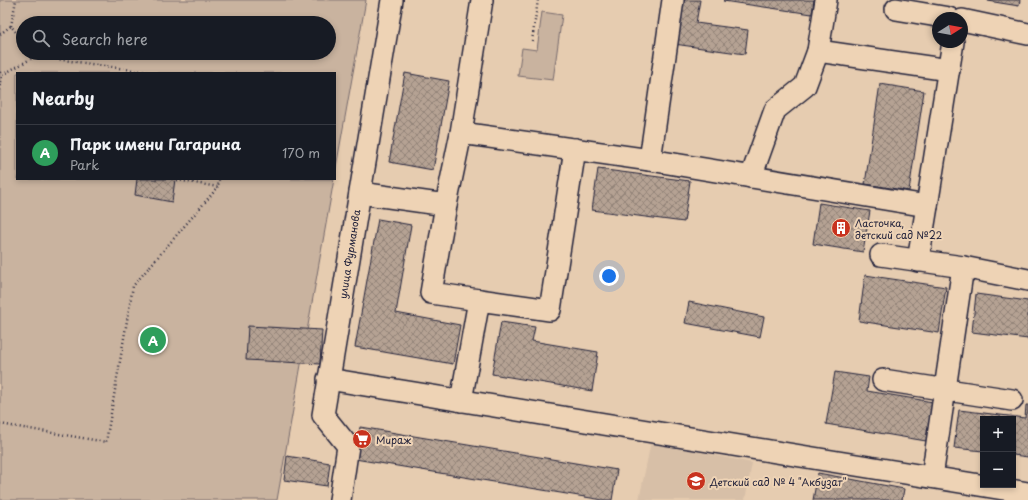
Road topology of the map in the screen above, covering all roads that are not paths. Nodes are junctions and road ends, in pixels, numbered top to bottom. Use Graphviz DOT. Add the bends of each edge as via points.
graph roads {
  1 [pos="392,0"];
  2 [pos="482,0"];
  3 [pos="673,0"];
  4 [pos="826,0"];
  5 [pos="896,9"];
  6 [pos="932,15"];
  7 [pos="968,21"];
  8 [pos="1028,34"];
  9 [pos="952,48"];
  10 [pos="818,52"];
  11 [pos="949,70"];
  12 [pos="460,133"];
  13 [pos="575,150"];
  14 [pos="650,160"];
  15 [pos="751,177"];
  16 [pos="360,193"];
  17 [pos="446,205"];
  18 [pos="927,206"];
  19 [pos="881,255"];
  20 [pos="918,261"];
  21 [pos="963,267"];
  22 [pos="1028,280"];
  23 [pos="479,300"];
  24 [pos="328,380"];
  25 [pos="883,380"];
  26 [pos="945,390"];
  27 [pos="1012,400"];
  28 [pos="461,401"];
  29 [pos="932,477"];
  30 [pos="1028,493"];
  31 [pos="340,500"];
  1 -- 16 [label="street, улица Фурманова"];
  2 -- 12 [label="street"];
  3 -- 14 [label="street"];
  4 -- 10 [label="street"];
  5 -- 6 [label="street"];
  7 -- 8 [label="street"];
  9 -- 11 [label="street"];
  10 -- 11 [label="street"];
  10 -- 15 [label="street" via="805,86 775,110"];
  11 -- 18 [label="street"];
  12 -- 13 [label="street"];
  12 -- 17 [label="street"];
  13 -- 14 [label="street"];
  13 -- 23 [label="street" via="550,310"];
  14 -- 15 [label="street"];
  15 -- 18 [label="street"];
  16 -- 17 [label="street"];
  16 -- 24 [label="street, улица Фурманова"];
  17 -- 23 [label="street" via="431,293"];
  18 -- 20 [label="street"];
  19 -- 20 [label="street"];
  20 -- 21 [label="street"];
  21 -- 22 [label="street"];
  21 -- 26 [label="street"];
  23 -- 28 [label="street"];
  24 -- 28 [label="street"];
  24 -- 31 [label="street, улица Фурманова" via="323,415 348,446"];
  25 -- 26 [label="street"];
  26 -- 27 [label="street"];
  26 -- 29 [label="street"];
  28 -- 29 [label="street"];
  29 -- 30 [label="street"];
}
